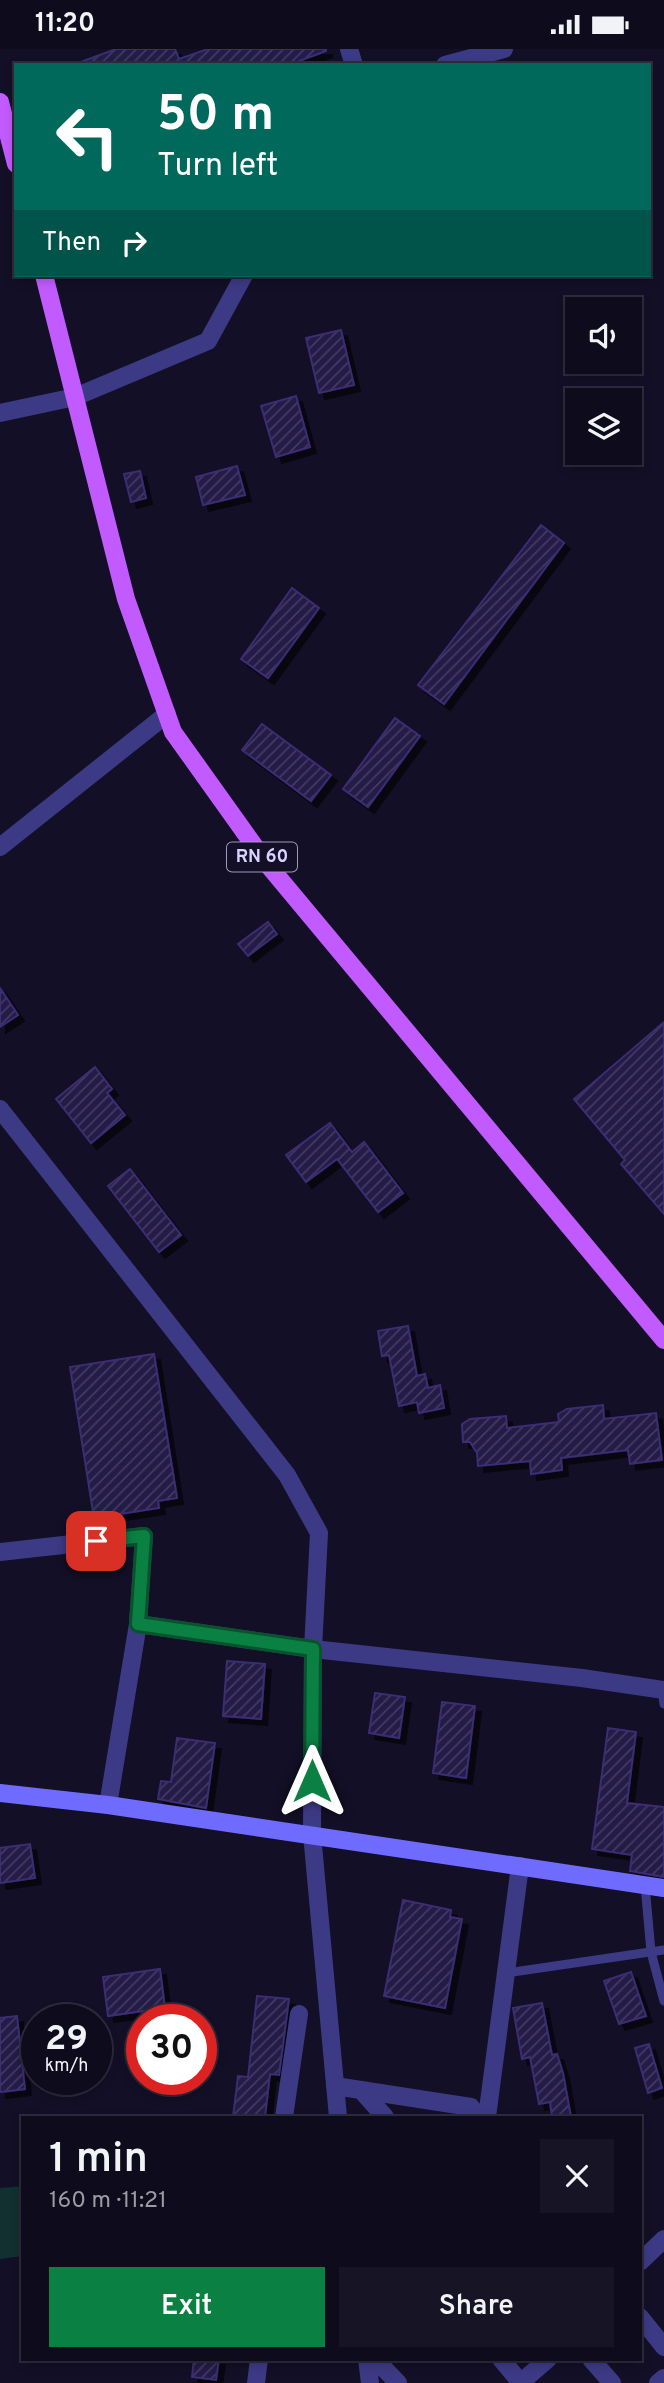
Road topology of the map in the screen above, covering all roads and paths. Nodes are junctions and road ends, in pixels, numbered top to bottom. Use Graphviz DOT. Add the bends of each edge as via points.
graph roads {
  1 [pos="505,49"];
  2 [pos="452,63"];
  3 [pos="0,102"];
  4 [pos="14,156"];
  5 [pos="45,277"];
  6 [pos="243,277"];
  7 [pos="75,397"];
  8 [pos="0,413"];
  9 [pos="167,713"];
  10 [pos="0,847"];
  11 [pos="0,1109"];
  12 [pos="664,1340"];
  13 [pos="0,1552"];
  14 [pos="138,1624"];
  15 [pos="313,1649"];
  16 [pos="663,1694"];
  17 [pos="0,1793"];
  18 [pos="108,1805"];
  19 [pos="312,1834"];
  20 [pos="520,1866"];
  21 [pos="645,1885"];
  22 [pos="664,1888"];
  23 [pos="664,1950"];
  24 [pos="651,1952"];
  25 [pos="506,1973"];
  26 [pos="664,2001"];
  27 [pos="299,2014"];
  28 [pos="335,2086"];
  29 [pos="361,2090"];
  30 [pos="284,2116"];
  31 [pos="338,2116"];
  32 [pos="383,2116"];
  33 [pos="478,2116"];
  34 [pos="487,2116"];
  35 [pos="664,2239"];
  36 [pos="642,2260"];
  37 [pos="642,2320"];
  38 [pos="664,2347"];
  39 [pos="259,2361"];
  40 [pos="367,2361"];
  41 [pos="377,2361"];
  42 [pos="503,2361"];
  43 [pos="546,2361"];
  44 [pos="593,2361"];
  45 [pos="664,2378"];
  46 [pos="256,2383"];
  47 [pos="370,2383"];
  48 [pos="398,2383"];
  49 [pos="521,2383"];
  50 [pos="612,2383"];
  51 [pos="657,2383"];
  1 -- 2 [label="street"];
  3 -- 4 [label="main road"];
  5 -- 7 [label="main road, RN 60"];
  6 -- 7 [label="street" via="208,341"];
  7 -- 8 [label="street"];
  7 -- 9 [label="main road, RN 60" via="127,599"];
  9 -- 10 [label="street"];
  9 -- 12 [label="main road, RN 60" via="173,731 268,865"];
  11 -- 15 [label="street" via="287,1475 319,1533"];
  13 -- 14 [label="street" via="144,1536"];
  14 -- 15 [label="street"];
  14 -- 18 [label="street"];
  15 -- 16 [label="street" via="582,1678"];
  15 -- 19 [label="street"];
  17 -- 18 [label="main road"];
  18 -- 19 [label="main road"];
  19 -- 20 [label="main road"];
  19 -- 28 [label="street"];
  20 -- 21 [label="main road"];
  20 -- 25 [label="street"];
  21 -- 22 [label="main road"];
  21 -- 24 [label="lane"];
  23 -- 24 [label="lane"];
  24 -- 25 [label="lane"];
  24 -- 26 [label="lane"];
  25 -- 34 [label="street"];
  27 -- 30 [label="street"];
  28 -- 29 [label="street"];
  28 -- 31 [label="street"];
  29 -- 32 [label="street"];
  29 -- 33 [label="street" via="471,2107"];
  35 -- 36 [label="street"];
  37 -- 38 [label="street"];
  39 -- 46 [label="street"];
  40 -- 47 [label="street"];
  41 -- 48 [label="street"];
  42 -- 49 [label="street"];
  43 -- 49 [label="street"];
  44 -- 50 [label="street"];
  45 -- 51 [label="street"];
}
